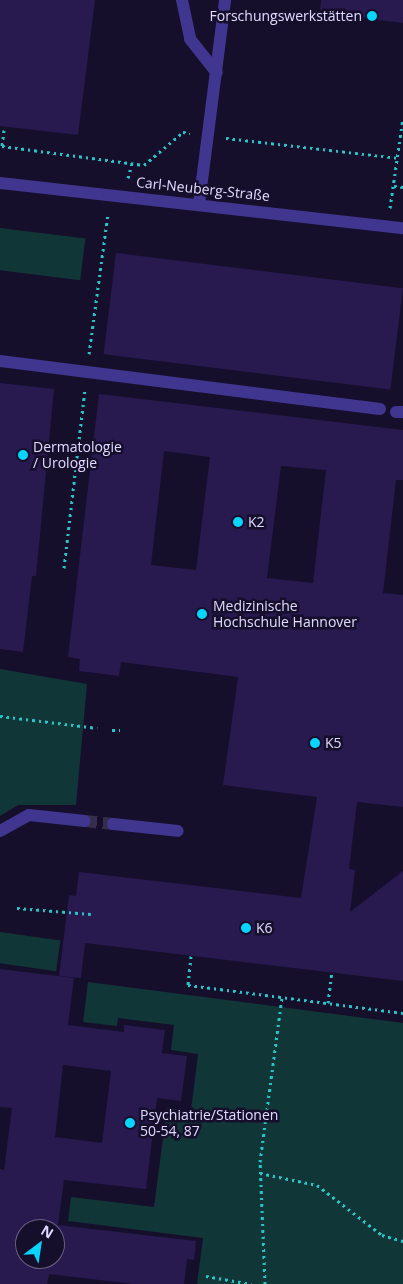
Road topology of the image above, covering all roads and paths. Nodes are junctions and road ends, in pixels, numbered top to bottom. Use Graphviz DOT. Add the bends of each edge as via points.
graph roads {
  1 [pos="182,0"];
  2 [pos="225,0"];
  3 [pos="217,73"];
  4 [pos="403,118"];
  5 [pos="132,163"];
  6 [pos="0,183"];
  7 [pos="403,188"];
  8 [pos="118,195"];
  9 [pos="199,204"];
  10 [pos="403,228"];
  11 [pos="0,361"];
  12 [pos="87,372"];
  13 [pos="380,409"];
  14 [pos="64,568"];
  15 [pos="0,716"];
  16 [pos="97,728"];
  17 [pos="112,730"];
  18 [pos="120,730"];
  19 [pos="85,821"];
  20 [pos="113,824"];
  21 [pos="0,831"];
  22 [pos="178,831"];
  23 [pos="17,908"];
  24 [pos="91,914"];
  25 [pos="192,956"];
  26 [pos="332,972"];
  27 [pos="282,997"];
  28 [pos="328,1003"];
  29 [pos="403,1013"];
  30 [pos="260,1172"];
  31 [pos="403,1241"];
  32 [pos="206,1276"];
  33 [pos="251,1284"];
  34 [pos="265,1284"];
  1 -- 3 [label="lane" via="190,39"];
  2 -- 3 [label="lane"];
  3 -- 9 [label="lane"];
  4 -- 7 [label="path" via="394,186"];
  5 -- 8 [label="path" via="132,172"];
  6 -- 8 [label="lane, Carl-Neuberg-Straße"];
  8 -- 9 [label="lane, Carl-Neuberg-Straße"];
  8 -- 12 [label="path" via="108,211"];
  9 -- 10 [label="lane, Carl-Neuberg-Straße"];
  11 -- 12 [label="lane"];
  12 -- 13 [label="lane"];
  12 -- 14 [label="path"];
  15 -- 16 [label="path"];
  17 -- 18 [label="path"];
  19 -- 21 [label="lane" via="29,815"];
  20 -- 22 [label="lane"];
  23 -- 24 [label="path"];
  25 -- 27 [label="path" via="188,985"];
  26 -- 28 [label="path"];
  27 -- 28 [label="path"];
  27 -- 30 [label="path"];
  28 -- 29 [label="path"];
  30 -- 31 [label="path" via="317,1185 382,1235"];
  30 -- 34 [label="path"];
  32 -- 33 [label="path"];
}
